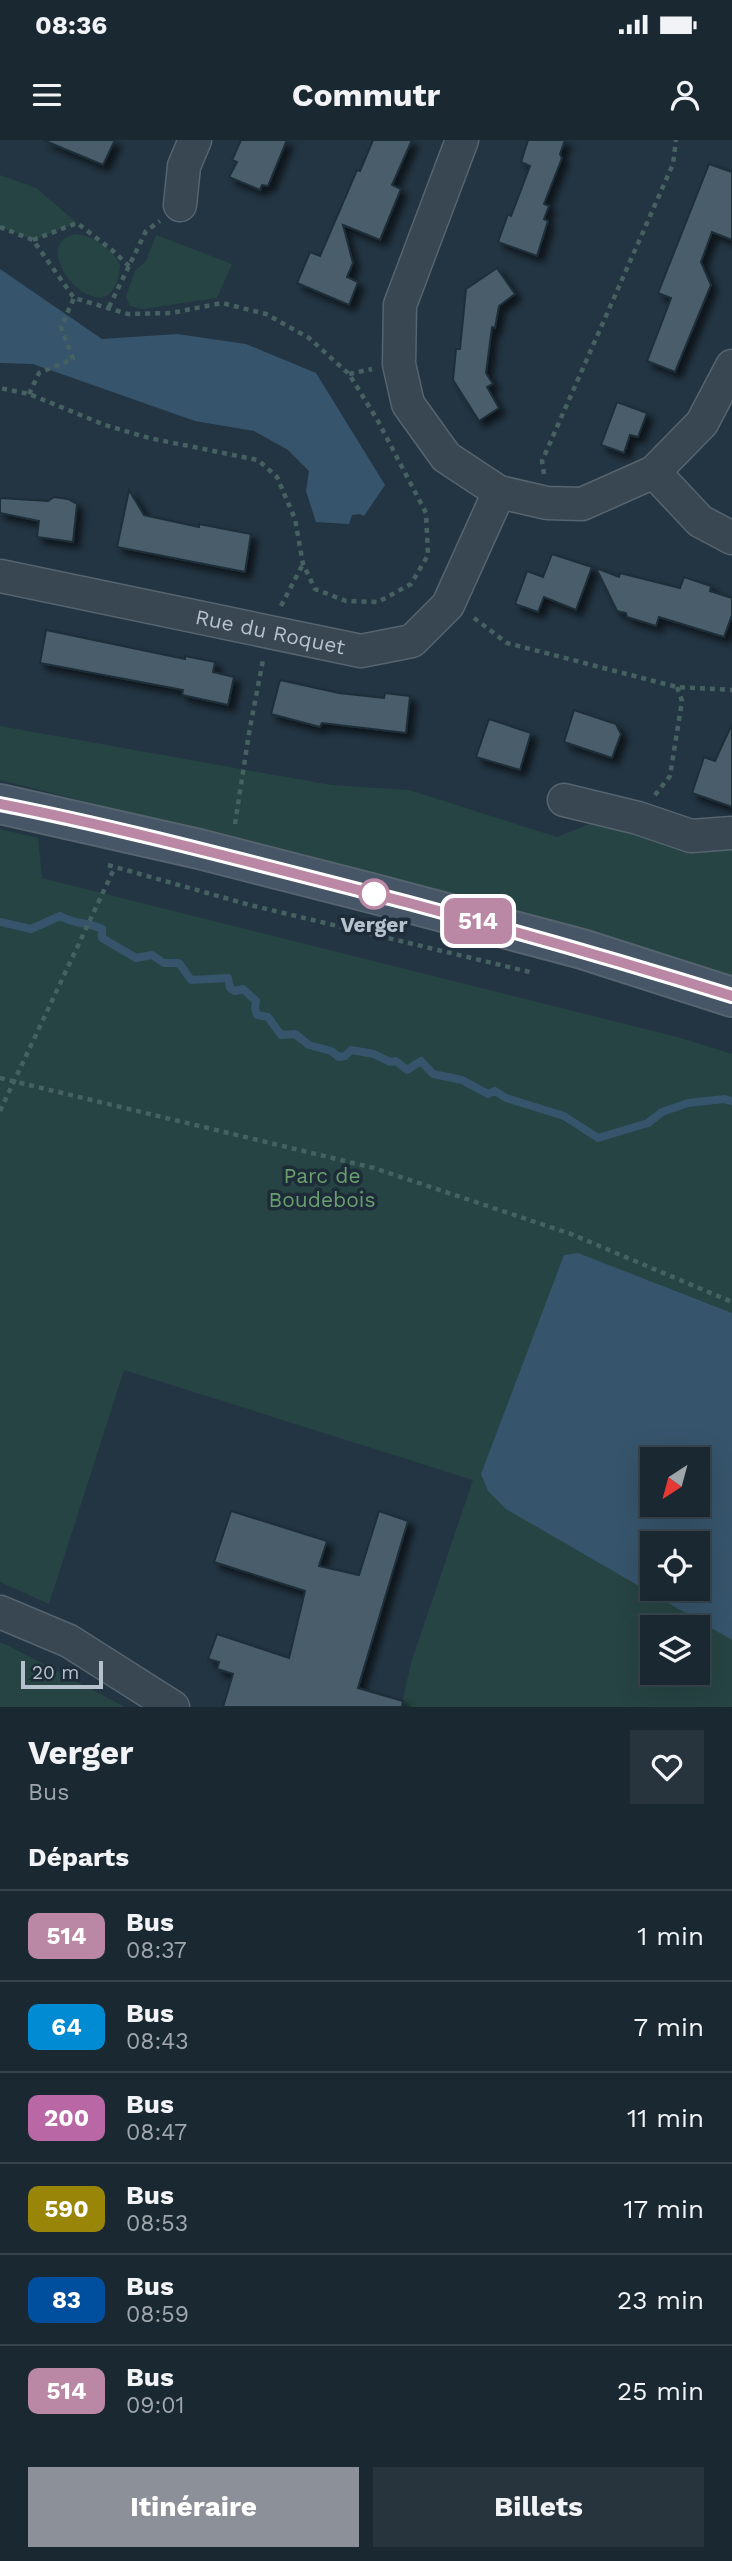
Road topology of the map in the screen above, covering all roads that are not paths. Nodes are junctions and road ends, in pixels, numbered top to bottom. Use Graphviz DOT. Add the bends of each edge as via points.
graph roads {
  1 [pos="195,140"];
  2 [pos="462,140"];
  3 [pos="180,205"];
  4 [pos="732,366"];
  5 [pos="654,472"];
  6 [pos="499,492"];
  7 [pos="732,538"];
  8 [pos="0,576"];
  9 [pos="564,800"];
  10 [pos="0,804"];
  11 [pos="732,833"];
  12 [pos="732,996"];
  13 [pos="0,1612"];
  14 [pos="173,1707"];
  1 -- 3 [label="street" via="184,166"];
  2 -- 6 [label="street" via="400,305 399,364 408,404 446,457"];
  4 -- 5 [label="street" via="702,423"];
  5 -- 6 [label="street" via="582,503 547,503"];
  5 -- 7 [label="street" via="700,521"];
  6 -- 8 [label="street, Rue du Roquet" via="448,605 412,640 361,651"];
  9 -- 11 [label="street" via="691,836"];
  10 -- 12 [label="main road" via="372,893 582,949"];
  13 -- 14 [label="street" via="69,1641"];
}
